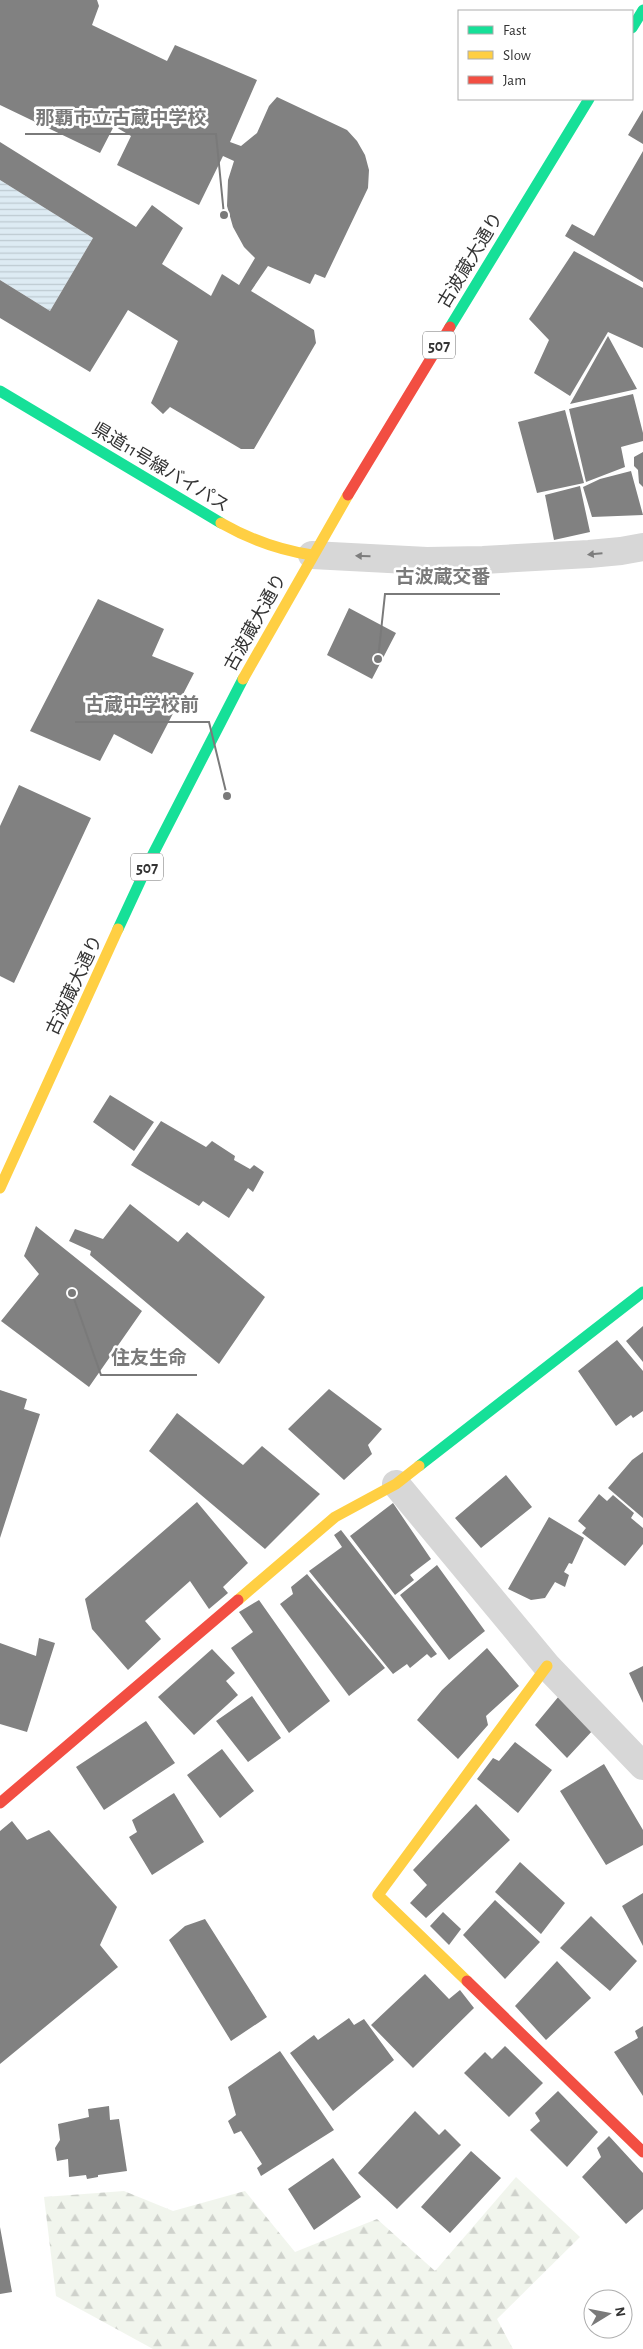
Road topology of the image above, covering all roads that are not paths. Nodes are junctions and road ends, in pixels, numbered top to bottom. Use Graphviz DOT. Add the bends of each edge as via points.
graph roads {
  1 [pos="643,10"];
  2 [pos="633,26"];
  3 [pos="588,100"];
  4 [pos="0,391"];
  5 [pos="643,546"];
  6 [pos="312,555"];
  7 [pos="0,1188"];
  8 [pos="643,1292"];
  9 [pos="396,1484"];
  10 [pos="547,1666"];
  11 [pos="643,1766"];
  12 [pos="0,1803"];
  13 [pos="643,2152"];
  1 -- 2 [label="main road"];
  3 -- 6 [label="main road, 古波蔵大通り / 507"];
  4 -- 6 [label="main road, 県道11号線バイパス" via="244,537 267,547"];
  5 -- 6 [label="street, one-way" via="589,554 474,560"];
  6 -- 7 [label="main road, 古波蔵大通り / 507" via="183,793"];
  8 -- 9 [label="main road"];
  9 -- 10 [label="street"];
  9 -- 12 [label="main road" via="335,1517"];
  10 -- 11 [label="street"];
  10 -- 13 [label="main road" via="378,1895"];
}
